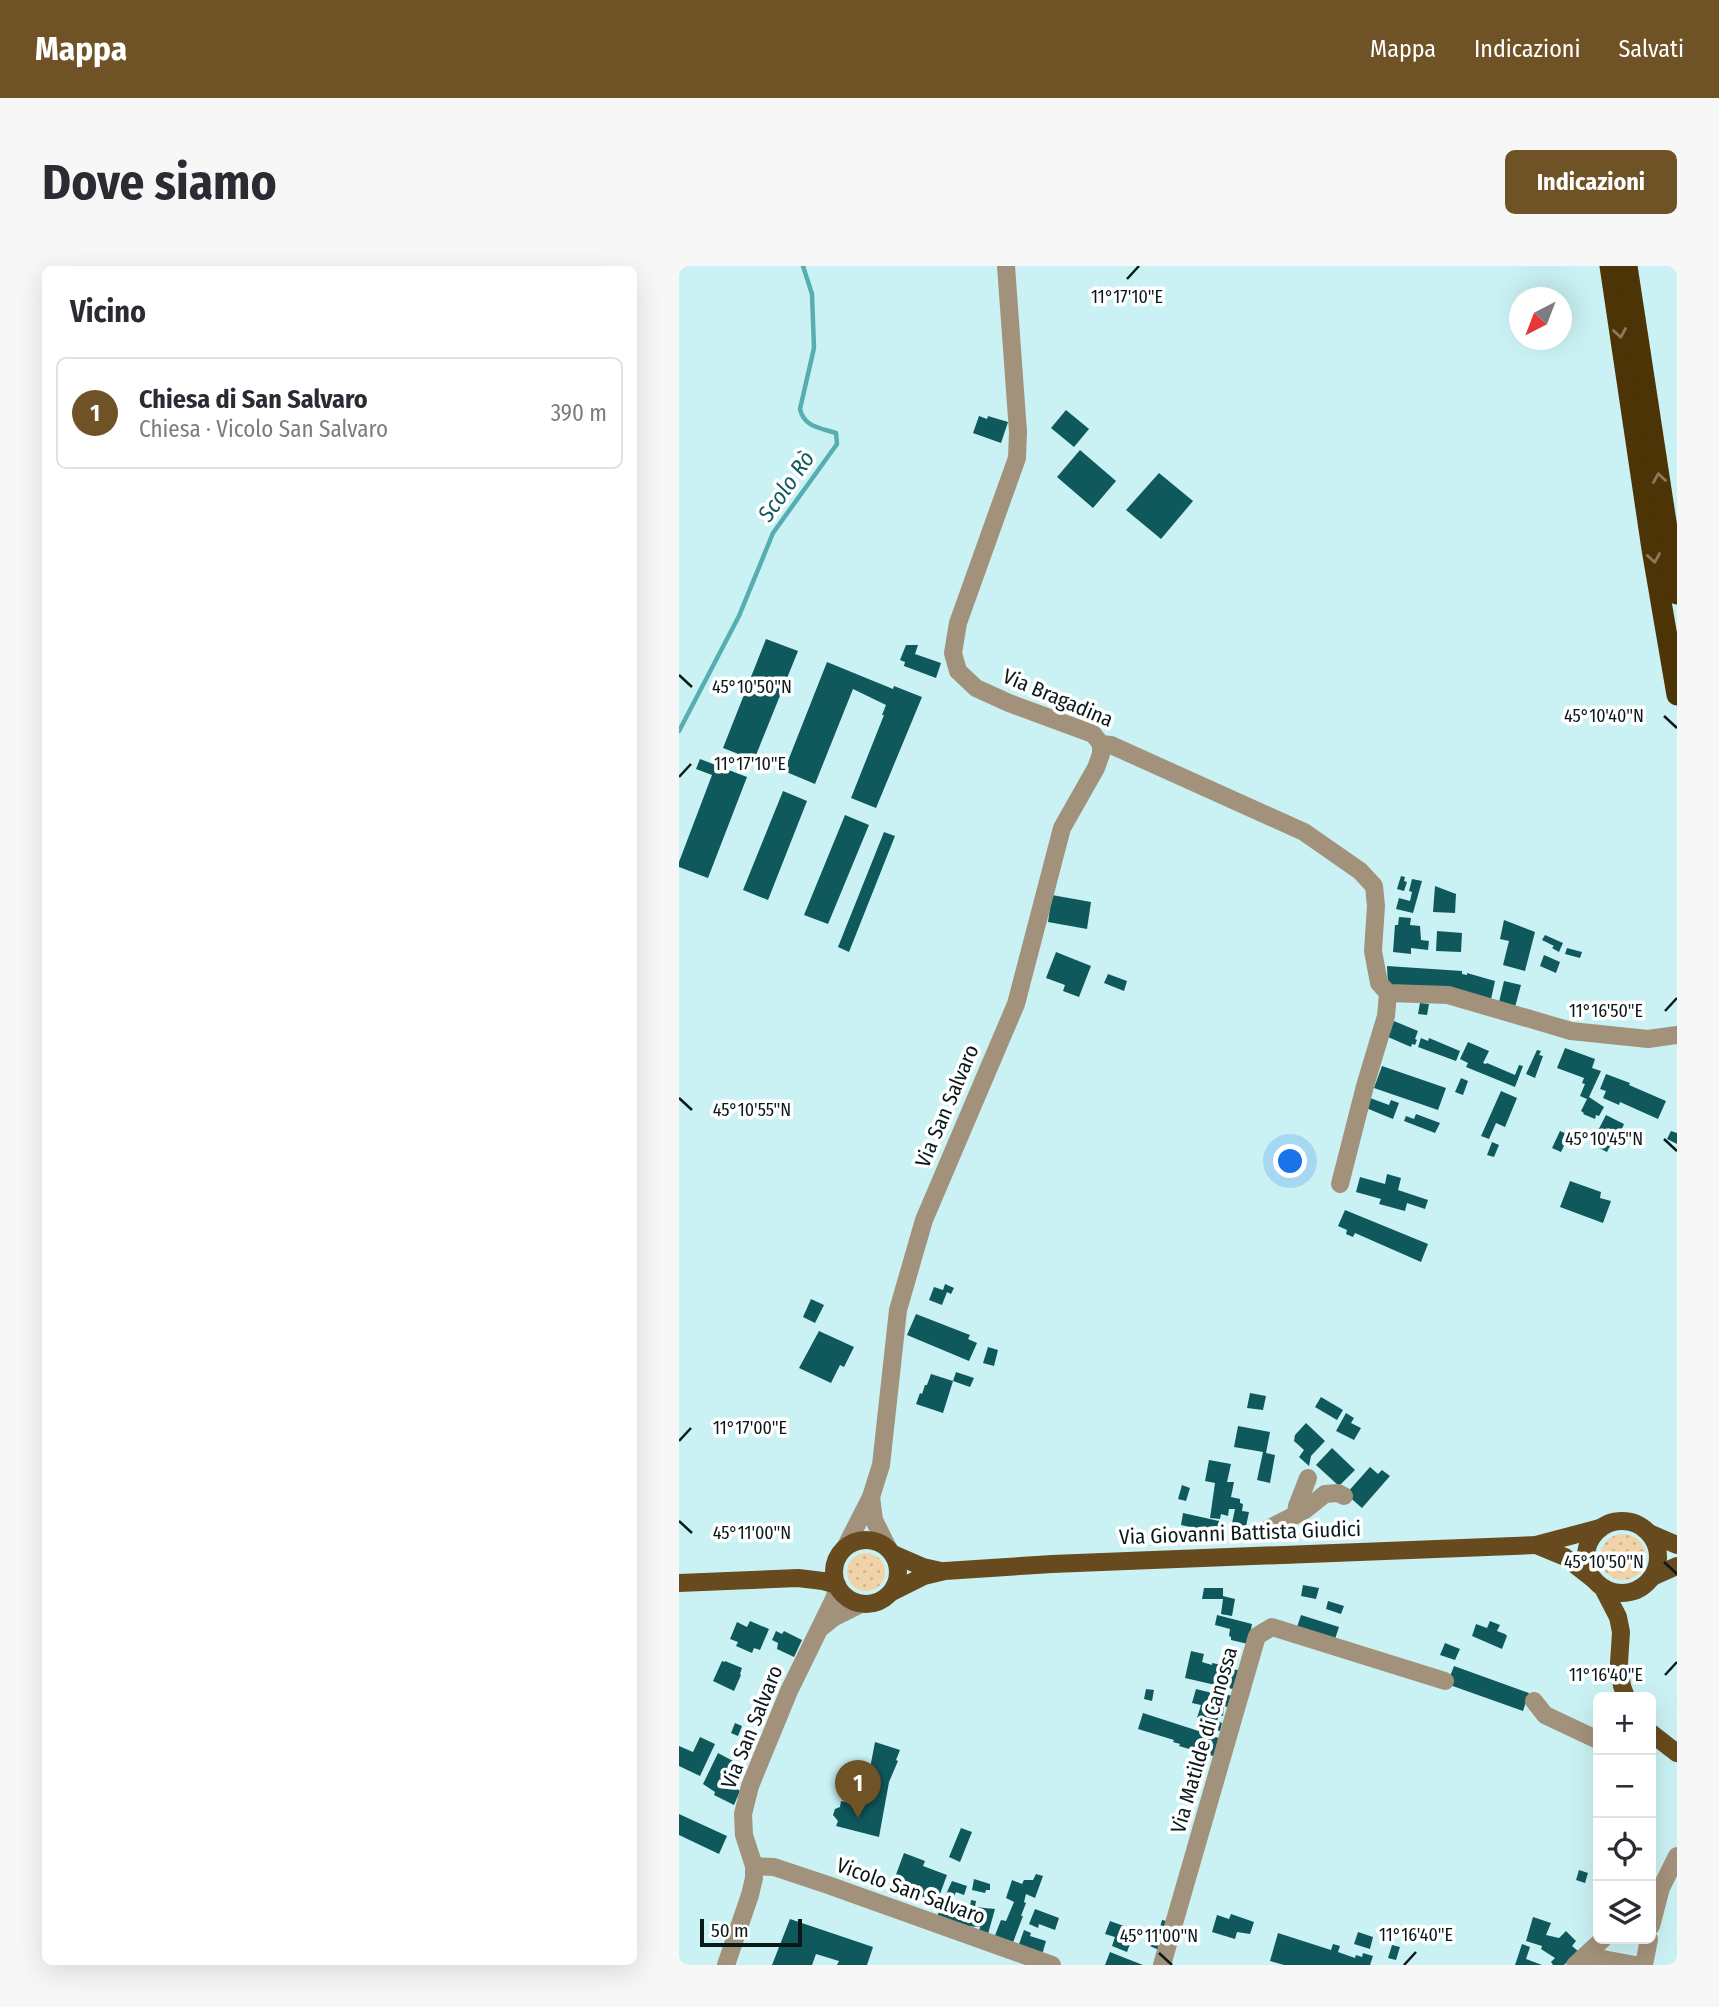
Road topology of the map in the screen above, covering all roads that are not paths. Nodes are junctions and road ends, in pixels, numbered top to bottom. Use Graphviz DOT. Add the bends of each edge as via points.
graph roads {
  1 [pos="1006,266"];
  2 [pos="1610,266"];
  3 [pos="1627,266"];
  4 [pos="1677,594"];
  5 [pos="1677,695"];
  6 [pos="1101,744"];
  7 [pos="1388,993"];
  8 [pos="1677,1035"];
  9 [pos="1340,1184"];
  10 [pos="1308,1478"];
  11 [pos="1344,1496"];
  12 [pos="871,1497"];
  13 [pos="1296,1515"];
  14 [pos="1600,1528"];
  15 [pos="1266,1530"];
  16 [pos="1649,1533"];
  17 [pos="1536,1545"];
  18 [pos="1677,1545"];
  19 [pos="843,1550"];
  20 [pos="891,1551"];
  21 [pos="1677,1566"];
  22 [pos="945,1572"];
  23 [pos="798,1578"];
  24 [pos="1647,1582"];
  25 [pos="679,1583"];
  26 [pos="1598,1584"];
  27 [pos="838,1586"];
  28 [pos="892,1592"];
  29 [pos="861,1604"];
  30 [pos="820,1629"];
  31 [pos="1621,1632"];
  32 [pos="1445,1681"];
  33 [pos="1624,1692"];
  34 [pos="1534,1701"];
  35 [pos="1593,1738"];
  36 [pos="1656,1740"];
  37 [pos="1677,1753"];
  38 [pos="1675,1860"];
  39 [pos="754,1866"];
  40 [pos="1656,1881"];
  41 [pos="1656,1907"];
  42 [pos="1598,1944"];
  43 [pos="1612,1944"];
  44 [pos="1648,1944"];
  45 [pos="1007,1957"];
  46 [pos="1615,1961"];
  47 [pos="726,1965"];
  48 [pos="1052,1965"];
  49 [pos="1162,1965"];
  50 [pos="1575,1965"];
  51 [pos="1582,1965"];
  52 [pos="1635,1965"];
  53 [pos="1644,1965"];
  1 -- 6 [label="street, Via Bragadina" via="1017,457 958,623 953,653 958,671 976,688 1093,734"];
  2 -- 5 [label="highway, one-way"];
  4 -- 3 [label="highway, one-way"];
  6 -- 7 [label="street, Via Bragadina" via="1304,832 1360,871 1374,886 1373,951 1379,983"];
  6 -- 12 [label="street, Via San Salvaro" via="1096,768 1062,828 1016,1004 924,1220 898,1310 881,1465"];
  7 -- 8 [label="street" via="1448,995 1571,1031 1648,1039"];
  7 -- 9 [label="street"];
  10 -- 13 [label="street"];
  11 -- 13 [label="street" via="1325,1494"];
  12 -- 19 [label="street, Via San Salvaro"];
  12 -- 20 [label="street" via="874,1520"];
  13 -- 15 [label="street"];
  14 -- 16 [label="main road" via="1626,1521"];
  14 -- 17 [label="main road, Via Giovanni Battista Giudici"];
  14 -- 26 [label="main road" via="1592,1536 1586,1558"];
  16 -- 18 [label="main road"];
  16 -- 24 [label="main road" via="1658,1555"];
  17 -- 22 [label="main road, Via Giovanni Battista Giudici"];
  17 -- 26 [label="main road, Via Giovanni Battista Giudici" via="1565,1557"];
  19 -- 20 [label="main road, Via Giovanni Battista Giudici" via="865,1539"];
  19 -- 23 [label="main road, Via Giovanni Battista Giudici"];
  19 -- 27 [label="main road" via="835,1564"];
  20 -- 22 [label="main road, Via Giovanni Battista Giudici"];
  20 -- 28 [label="main road" via="899,1573"];
  21 -- 24 [label="main road"];
  22 -- 28 [label="main road, Via Giovanni Battista Giudici" via="924,1576"];
  23 -- 25 [label="main road, Via Giovanni Battista Giudici"];
  23 -- 27 [label="main road, Via Giovanni Battista Giudici"];
  24 -- 26 [label="main road" via="1622,1594"];
  24 -- 31 [label="main road"];
  26 -- 31 [label="main road" via="1618,1616"];
  27 -- 29 [label="main road, Via Giovanni Battista Giudici" via="845,1597"];
  27 -- 30 [label="street, Via San Salvaro"];
  28 -- 29 [label="main road, Via Giovanni Battista Giudici" via="878,1602"];
  29 -- 30 [label="street"];
  30 -- 39 [label="street, Via San Salvaro" via="750,1786 744,1835"];
  31 -- 33 [label="main road" via="1619,1663"];
  32 -- 49 [label="street, Via Matilde di Canossa" via="1272,1628 1257,1636"];
  34 -- 35 [label="street" via="1545,1716"];
  36 -- 37 [label="main road"];
  38 -- 40 [label="street"];
  38 -- 41 [label="street"];
  39 -- 45 [label="street, Vicolo San Salvaro" via="774,1867 907,1912"];
  39 -- 47 [label="street, Via San Salvaro" via="750,1895"];
  42 -- 50 [label="street"];
  43 -- 46 [label="street"];
  44 -- 53 [label="street"];
  45 -- 48 [label="street, Vicolo San Salvaro"];
  46 -- 51 [label="street"];
  46 -- 52 [label="street"];
}
